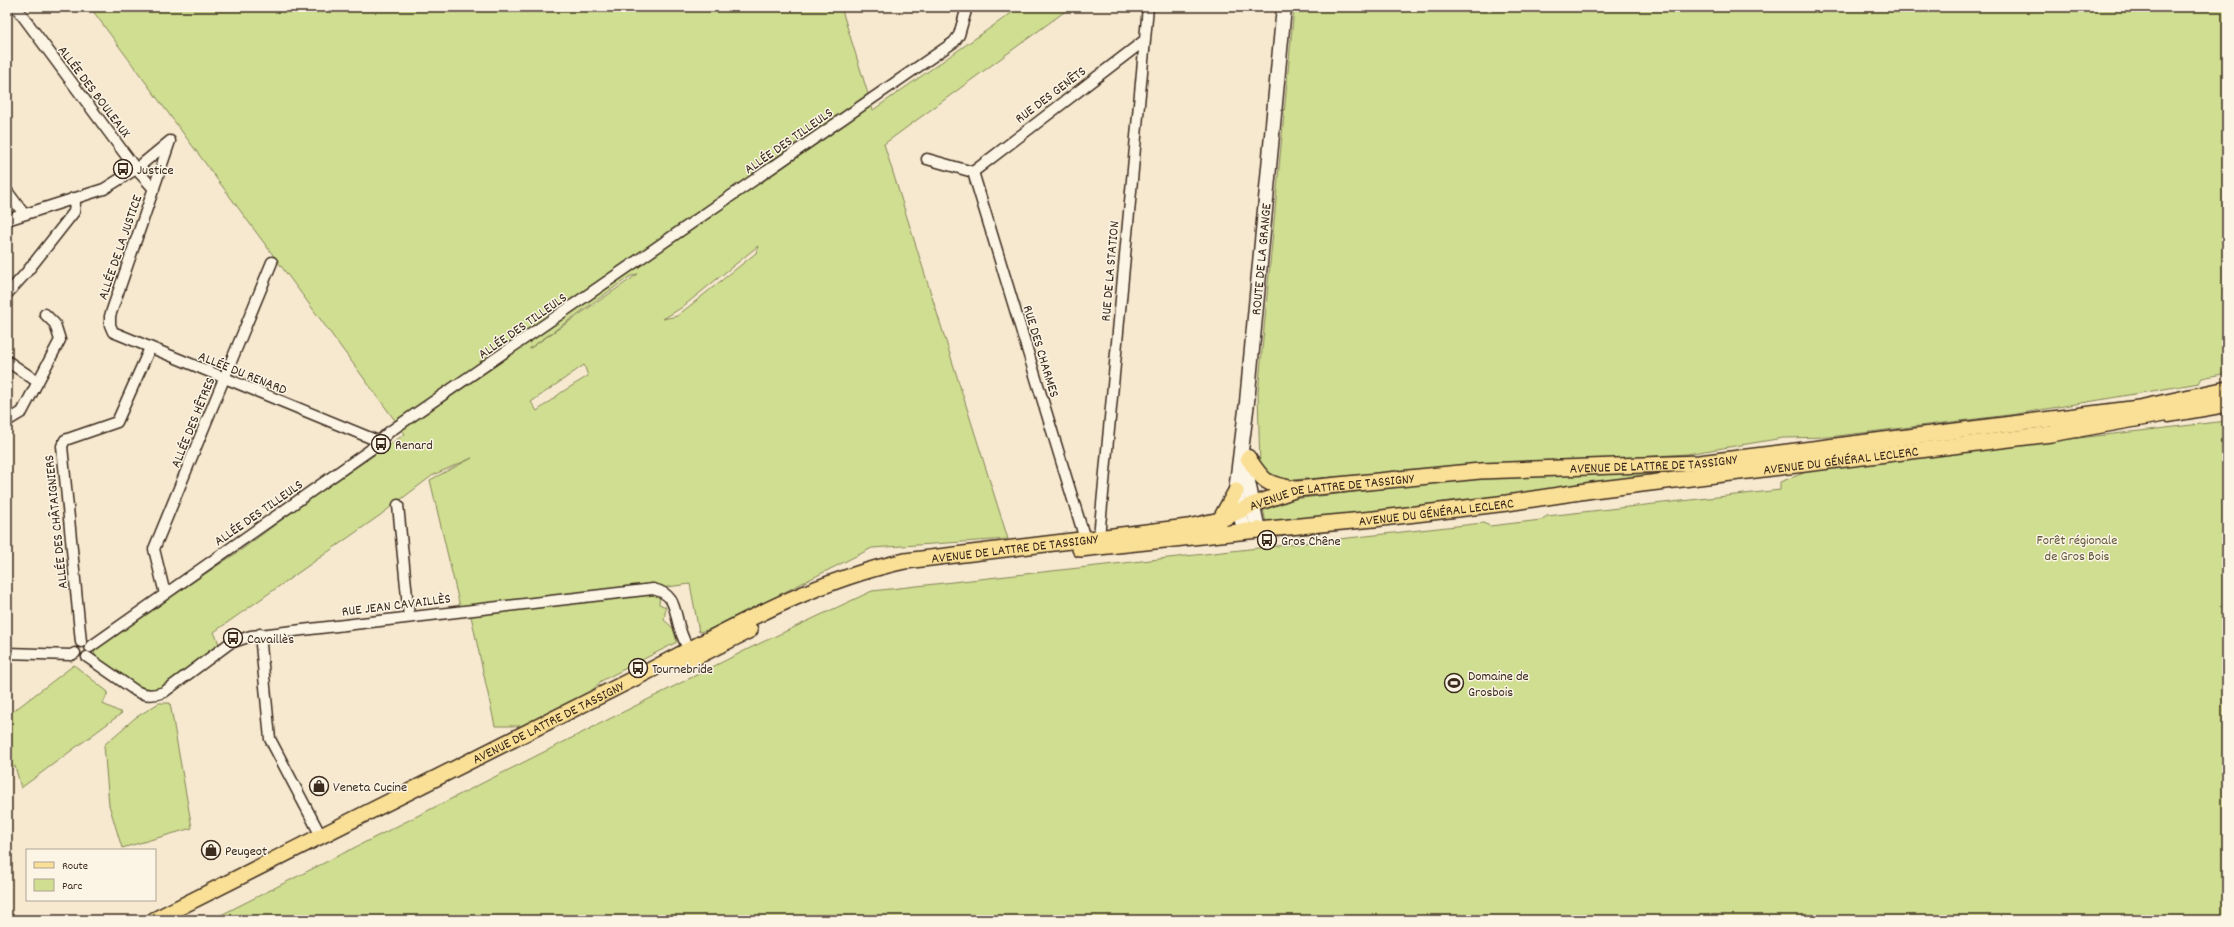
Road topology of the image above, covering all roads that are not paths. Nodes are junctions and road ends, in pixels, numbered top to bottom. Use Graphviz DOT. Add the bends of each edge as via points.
graph roads {
  1 [pos="16,7"];
  2 [pos="967,7"];
  3 [pos="1148,7"];
  4 [pos="1284,7"];
  5 [pos="1292,7"];
  6 [pos="1145,40"];
  7 [pos="927,159"];
  8 [pos="136,169"];
  9 [pos="972,172"];
  10 [pos="154,189"];
  11 [pos="7,191"];
  12 [pos="73,198"];
  13 [pos="24,214"];
  14 [pos="7,220"];
  15 [pos="272,262"];
  16 [pos="7,294"];
  17 [pos="45,314"];
  18 [pos="110,316"];
  19 [pos="150,348"];
  20 [pos="7,361"];
  21 [pos="224,380"];
  22 [pos="38,382"];
  23 [pos="2227,389"];
  24 [pos="2227,403"];
  25 [pos="2227,412"];
  26 [pos="2170,413"];
  27 [pos="7,421"];
  28 [pos="378,441"];
  29 [pos="1244,458"];
  30 [pos="1297,489"];
  31 [pos="1236,491"];
  32 [pos="398,505"];
  33 [pos="1246,508"];
  34 [pos="1220,520"];
  35 [pos="1251,530"];
  36 [pos="1092,538"];
  37 [pos="165,594"];
  38 [pos="409,617"];
  39 [pos="260,634"];
  40 [pos="86,649"];
  41 [pos="7,653"];
  42 [pos="692,654"];
  43 [pos="321,836"];
  44 [pos="154,920"];
  45 [pos="174,920"];
  1 -- 8 [label="street, ALLÉE DES BOULEAUX"];
  2 -- 28 [label="street, ALLÉE DES TILLEULS" via="959,35 954,42"];
  3 -- 6 [label="street, RUE DE LA STATION"];
  4 -- 29 [label="main road, ROUTE DE LA GRANGE" via="1246,408"];
  5 -- 29 [label="main road, ROUTE DE LA GRANGE" via="1278,126 1263,300"];
  6 -- 9 [label="street, RUE DES GENÊTS"];
  6 -- 36 [label="street, RUE DE LA STATION"];
  7 -- 9 [label="street"];
  8 -- 10 [label="street, ALLÉE DES BOULEAUX"];
  8 -- 10 [label="street, ALLÉE DE LA JUSTICE" via="170,141"];
  8 -- 12 [label="street" via="104,190"];
  9 -- 36 [label="street, RUE DES CHARMES"];
  10 -- 18 [label="street, ALLÉE DE LA JUSTICE"];
  11 -- 13 [label="street"];
  12 -- 13 [label="street"];
  12 -- 16 [label="street" via="74,212"];
  13 -- 14 [label="street"];
  15 -- 21 [label="street, ALLÉE DES HÊTRES"];
  17 -- 22 [label="street" via="55,324 60,340"];
  18 -- 19 [label="street, ALLÉE DU RENARD" via="113,332"];
  19 -- 21 [label="street, ALLÉE DU RENARD"];
  19 -- 40 [label="street, ALLÉE DES CHÂTAIGNIERS" via="117,422 65,440 62,446"];
  20 -- 22 [label="street"];
  21 -- 28 [label="street, ALLÉE DU RENARD"];
  21 -- 37 [label="street, ALLÉE DES HÊTRES" via="154,549"];
  22 -- 27 [label="street" via="22,412"];
  23 -- 30 [label="main road, AVENUE DE LATTRE DE TASSIGNY" via="2139,408 1699,463 1480,471"];
  24 -- 26 [label="highway"];
  25 -- 26 [label="main road"];
  26 -- 35 [label="main road, AVENUE DU GÉNÉRAL LECLERC" via="2051,434 1600,489 1492,505"];
  28 -- 37 [label="street, ALLÉE DES TILLEULS" via="370,450"];
  29 -- 30 [label="main road" via="1264,480 1276,486"];
  29 -- 31 [label="main road, ROUTE DE LA GRANGE"];
  29 -- 33 [label="main road, ROUTE DE LA GRANGE" via="1248,482"];
  30 -- 33 [label="main road, AVENUE DE LATTRE DE TASSIGNY"];
  31 -- 33 [label="main road, ROUTE DE LA GRANGE"];
  31 -- 34 [label="main road"];
  32 -- 38 [label="street"];
  33 -- 34 [label="main road, AVENUE DE LATTRE DE TASSIGNY"];
  33 -- 35 [label="main road"];
  34 -- 36 [label="main road, AVENUE DE LATTRE DE TASSIGNY" via="1188,527"];
  35 -- 42 [label="main road, AVENUE DU GÉNÉRAL LECLERC" via="892,572 854,582 810,600"];
  36 -- 42 [label="main road, AVENUE DE LATTRE DE TASSIGNY" via="905,561 877,567 836,580 790,600"];
  37 -- 40 [label="street, ALLÉE DES TILLEULS"];
  38 -- 39 [label="street, RUE JEAN CAVAILLÈS"];
  38 -- 42 [label="street, RUE JEAN CAVAILLÈS" via="653,589 664,592 672,600 679,626"];
  39 -- 40 [label="street, RUE JEAN CAVAILLÈS" via="230,644 164,692 153,695 144,695 136,691"];
  39 -- 43 [label="street" via="270,739"];
  40 -- 41 [label="street" via="76,646 75,653 71,655"];
  42 -- 43 [label="main road, AVENUE DE LATTRE DE TASSIGNY"];
  42 -- 45 [label="main road"];
  43 -- 44 [label="main road, AVENUE DE LATTRE DE TASSIGNY"];
}
